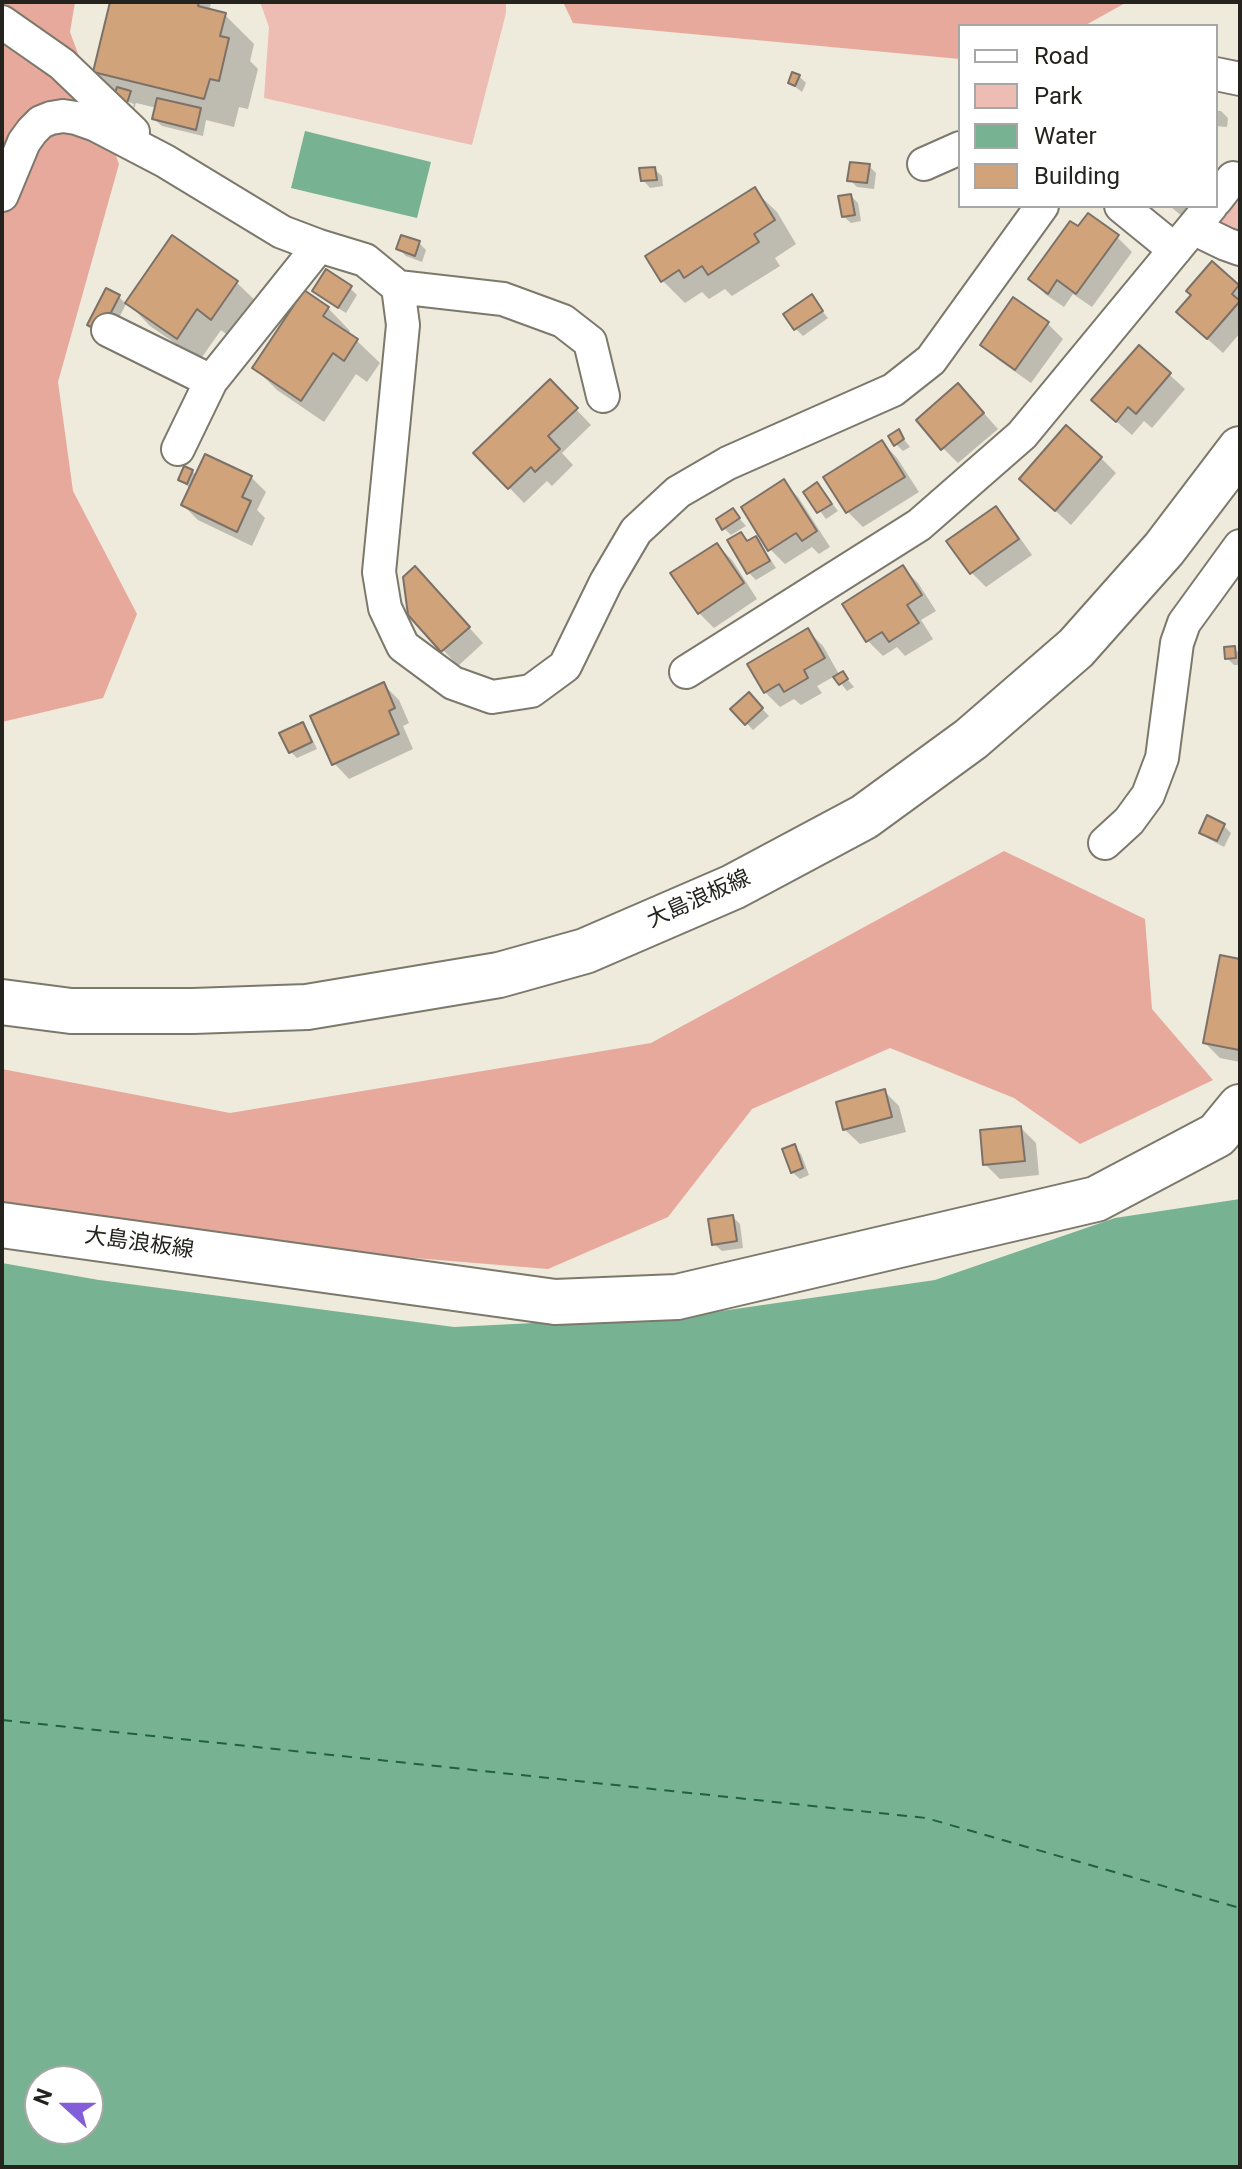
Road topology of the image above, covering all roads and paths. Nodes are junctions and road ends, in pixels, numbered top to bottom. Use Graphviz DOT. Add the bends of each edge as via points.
graph roads {
  1 [pos="2,22"];
  2 [pos="1218,74"];
  3 [pos="1240,79"];
  4 [pos="958,149"];
  5 [pos="165,161"];
  6 [pos="924,164"];
  7 [pos="2,195"];
  8 [pos="1041,208"];
  9 [pos="1128,208"];
  10 [pos="1193,228"];
  11 [pos="319,246"];
  12 [pos="1240,249"];
  13 [pos="398,287"];
  14 [pos="108,330"];
  15 [pos="211,381"];
  16 [pos="603,396"];
  17 [pos="178,449"];
  18 [pos="1240,449"];
  19 [pos="1240,546"];
  20 [pos="686,672"];
  21 [pos="1105,843"];
  22 [pos="2,1002"];
  23 [pos="1240,1107"];
  24 [pos="2,1225"];
  1 -- 5 [label="street" via="62,64"];
  2 -- 3 [label="street"];
  4 -- 6 [label="street"];
  5 -- 7 [label="street" via="96,125 51,118 24,142"];
  5 -- 11 [label="street" via="282,232"];
  8 -- 13 [label="street" via="931,360 893,390 728,463 678,492 636,531 565,666 531,691 492,697 453,683 403,646 385,608 379,572 403,325"];
  9 -- 10 [label="street"];
  10 -- 12 [label="street"];
  10 -- 20 [label="street" via="1022,435 919,525"];
  11 -- 13 [label="street" via="365,260"];
  11 -- 15 [label="street"];
  13 -- 16 [label="street" via="503,299 563,321 590,342"];
  14 -- 15 [label="street"];
  15 -- 17 [label="street"];
  18 -- 22 [label="main road, 大島浪板線" via="1164,549 1076,648 1006,709 864,817 733,887 585,951 499,975 322,1005 71,1011"];
  19 -- 21 [label="street" via="1184,623 1162,758 1148,795"];
  23 -- 24 [label="main road, 大島浪板線" via="1217,1135 1096,1199 677,1297 555,1302"];
}
